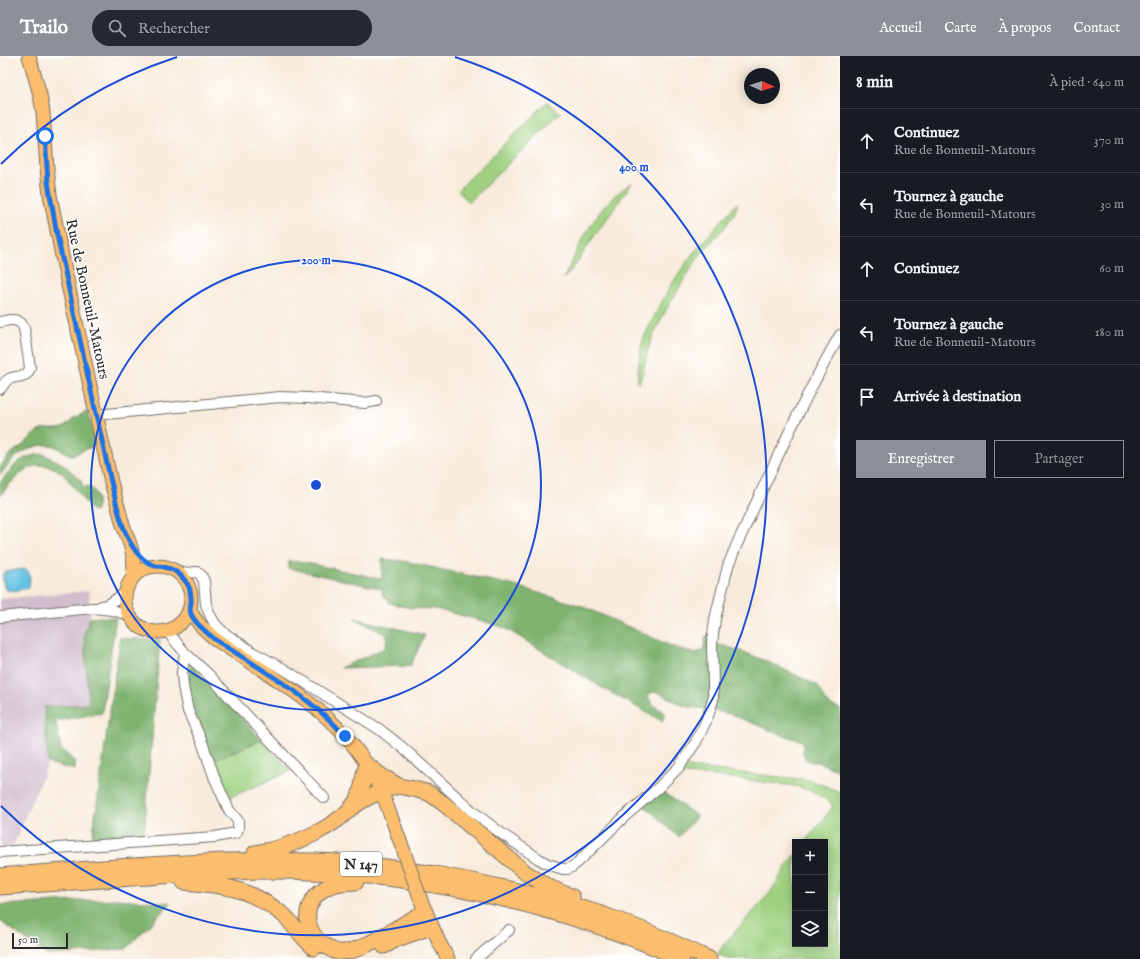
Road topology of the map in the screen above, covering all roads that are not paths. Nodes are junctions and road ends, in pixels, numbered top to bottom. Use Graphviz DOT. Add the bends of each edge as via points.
graph roads {
  1 [pos="29,56"];
  2 [pos="0,322"];
  3 [pos="840,335"];
  4 [pos="0,389"];
  5 [pos="376,401"];
  6 [pos="96,415"];
  7 [pos="131,545"];
  8 [pos="155,566"];
  9 [pos="181,575"];
  10 [pos="133,577"];
  11 [pos="125,593"];
  12 [pos="93,608"];
  13 [pos="190,610"];
  14 [pos="129,615"];
  15 [pos="0,617"];
  16 [pos="172,629"];
  17 [pos="214,639"];
  18 [pos="185,653"];
  19 [pos="367,765"];
  20 [pos="399,786"];
  21 [pos="382,792"];
  22 [pos="324,798"];
  23 [pos="349,810"];
  24 [pos="0,852"];
  25 [pos="198,862"];
  26 [pos="0,876"];
  27 [pos="134,878"];
  28 [pos="437,885"];
  29 [pos="0,887"];
  30 [pos="424,907"];
  31 [pos="598,913"];
  32 [pos="432,927"];
  33 [pos="509,930"];
  34 [pos="337,959"];
  35 [pos="350,959"];
  36 [pos="448,959"];
  37 [pos="476,959"];
  38 [pos="682,959"];
  39 [pos="709,959"];
  1 -- 6 [label="main road, Rue de Bonneuil-Matours" via="43,112 51,202"];
  2 -- 4 [label="street" via="15,320 22,323 30,367 27,374 9,380"];
  3 -- 9 [label="street" via="806,398 728,566 714,627 713,685 708,719 679,767 578,862 567,869 557,868 539,859 502,834 379,729 224,633 210,615 202,575 197,572"];
  5 -- 6 [label="street" via="365,403 280,397"];
  6 -- 7 [label="main road, Rue de Bonneuil-Matours" via="112,488"];
  7 -- 8 [label="main road, Rue de Bonneuil-Matours" via="141,557"];
  7 -- 10 [label="main road, Rue de Bonneuil-Matours" via="134,558"];
  8 -- 9 [label="main road" via="169,568"];
  8 -- 10 [label="main road"];
  9 -- 13 [label="main road" via="190,591"];
  10 -- 11 [label="main road"];
  11 -- 12 [label="street" via="109,604"];
  11 -- 14 [label="main road"];
  12 -- 14 [label="street"];
  12 -- 15 [label="street"];
  13 -- 16 [label="main road" via="186,618"];
  13 -- 17 [label="main road" via="195,620"];
  14 -- 16 [label="main road" via="135,624 145,630 156,632"];
  16 -- 17 [label="main road" via="188,628"];
  16 -- 18 [label="street"];
  17 -- 19 [label="main road" via="320,710 334,723"];
  18 -- 22 [label="street" via="208,674"];
  18 -- 24 [label="street" via="182,672 188,711 215,779 238,821 236,833 215,837"];
  19 -- 20 [label="highway"];
  19 -- 21 [label="main road"];
  19 -- 23 [label="highway" via="361,791"];
  20 -- 21 [label="highway"];
  20 -- 31 [label="highway" via="429,793 526,873 551,888 593,906"];
  21 -- 23 [label="highway" via="362,800"];
  21 -- 30 [label="main road, bridge"];
  23 -- 25 [label="highway" via="314,834 274,850 208,856"];
  25 -- 26 [label="highway, N 147"];
  25 -- 31 [label="highway, N 147" via="318,861 407,869 496,885"];
  27 -- 28 [label="highway, N 147" via="174,874 317,872"];
  27 -- 29 [label="highway, N 147"];
  27 -- 34 [label="highway" via="145,883 209,884 236,889 259,898 284,914 318,952"];
  28 -- 30 [label="highway" via="403,886 343,882 322,890 315,897 308,920 315,938 324,946 344,952 358,949 376,940"];
  28 -- 38 [label="highway, N 147" via="463,889 561,914 603,927"];
  30 -- 32 [label="main road"];
  31 -- 39 [label="highway, N 147"];
  32 -- 35 [label="highway"];
  32 -- 36 [label="main road"];
  33 -- 37 [label="street"];
}
